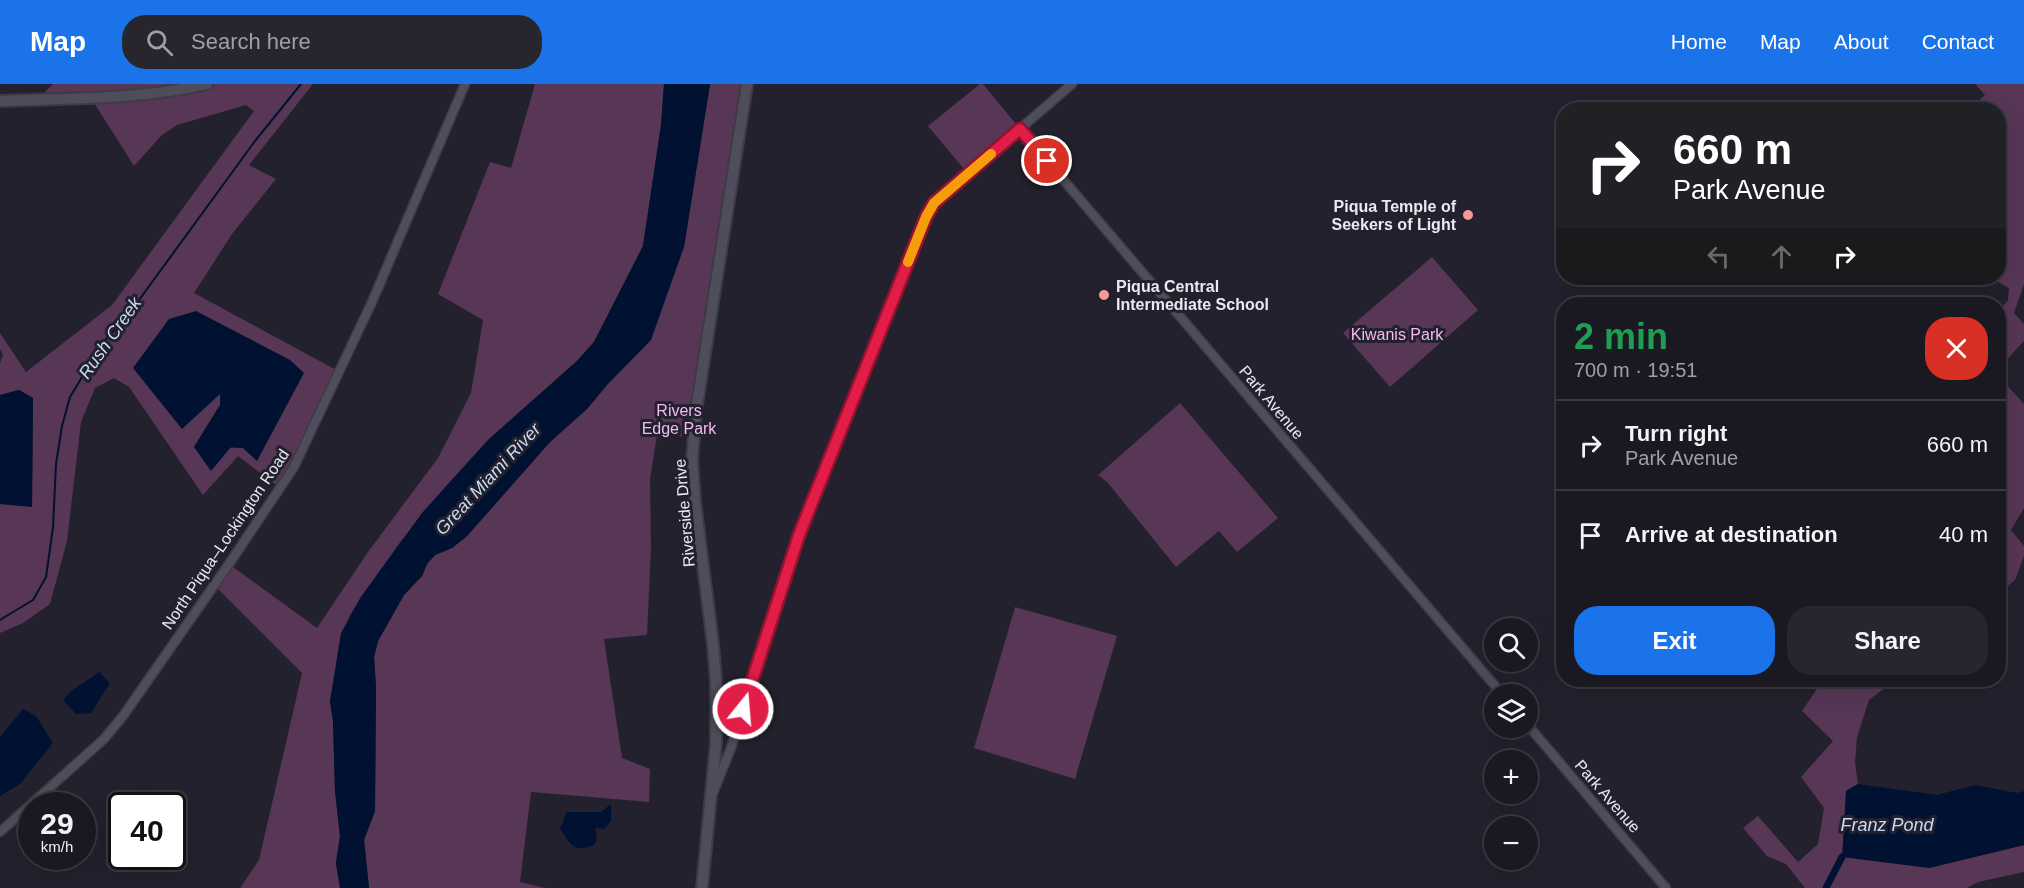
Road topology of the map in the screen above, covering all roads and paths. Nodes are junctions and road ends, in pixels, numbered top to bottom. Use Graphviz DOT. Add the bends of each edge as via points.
graph roads {
  1 [pos="207,84"];
  2 [pos="465,84"];
  3 [pos="747,84"];
  4 [pos="1072,84"];
  5 [pos="0,101"];
  6 [pos="1020,129"];
  7 [pos="1493,684"];
  8 [pos="1538,737"];
  9 [pos="716,743"];
  10 [pos="731,747"];
  11 [pos="711,799"];
  12 [pos="0,832"];
  13 [pos="702,888"];
  14 [pos="1666,888"];
  1 -- 5 [label="main road" via="126,97"];
  2 -- 12 [label="street, North Piqua–Lockington Road" via="372,302 294,467 123,716 104,739"];
  3 -- 9 [label="main road, Riverside Drive" via="696,411 692,460 713,644"];
  4 -- 6 [label="street"];
  6 -- 7 [label="street, Park Avenue"];
  6 -- 10 [label="street" via="934,203 926,217 799,535"];
  8 -- 14 [label="street, Park Avenue"];
  9 -- 10 [label="street"];
  9 -- 11 [label="main road, Riverside Drive"];
  10 -- 11 [label="street"];
  11 -- 13 [label="main road, Riverside Drive"];
}
